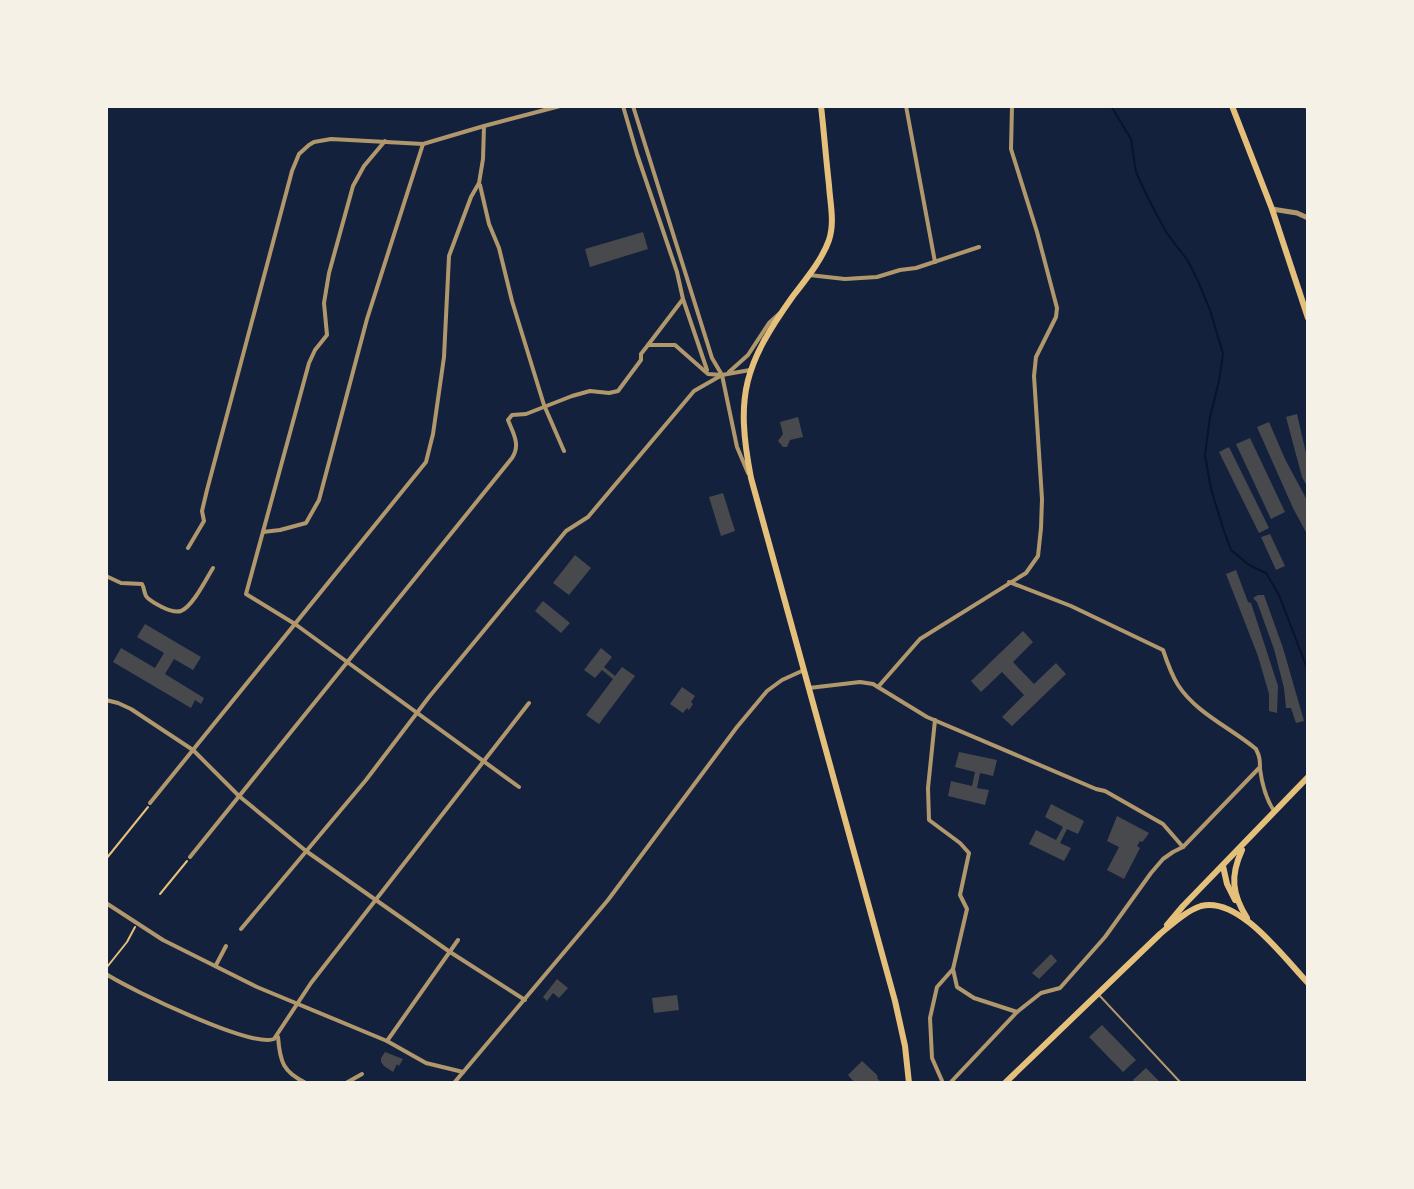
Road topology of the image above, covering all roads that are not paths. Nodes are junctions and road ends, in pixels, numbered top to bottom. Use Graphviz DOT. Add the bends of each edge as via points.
graph roads {
  1 [pos="560,106"];
  2 [pos="623,106"];
  3 [pos="633,106"];
  4 [pos="821,106"];
  5 [pos="906,106"];
  6 [pos="1012,106"];
  7 [pos="1232,106"];
  8 [pos="484,126"];
  9 [pos="385,141"];
  10 [pos="423,144"];
  11 [pos="479,183"];
  12 [pos="1272,209"];
  13 [pos="1308,218"];
  14 [pos="979,247"];
  15 [pos="935,262"];
  16 [pos="809,275"];
  17 [pos="683,299"];
  18 [pos="785,309"];
  19 [pos="1308,318"];
  20 [pos="648,345"];
  21 [pos="750,370"];
  22 [pos="708,374"];
  23 [pos="725,374"];
  24 [pos="544,405"];
  25 [pos="564,451"];
  26 [pos="751,478"];
  27 [pos="263,532"];
  28 [pos="188,548"];
  29 [pos="213,568"];
  30 [pos="106,576"];
  31 [pos="1009,582"];
  32 [pos="295,624"];
  33 [pos="347,662"];
  34 [pos="804,670"];
  35 [pos="878,687"];
  36 [pos="809,688"];
  37 [pos="106,700"];
  38 [pos="529,703"];
  39 [pos="417,713"];
  40 [pos="935,720"];
  41 [pos="193,750"];
  42 [pos="485,762"];
  43 [pos="1260,767"];
  44 [pos="1308,778"];
  45 [pos="519,787"];
  46 [pos="239,796"];
  47 [pos="150,803"];
  48 [pos="1274,812"];
  49 [pos="1245,843"];
  50 [pos="1183,847"];
  51 [pos="306,851"];
  52 [pos="190,857"];
  53 [pos="1223,866"];
  54 [pos="377,899"];
  55 [pos="106,903"];
  56 [pos="1241,909"];
  57 [pos="1249,922"];
  58 [pos="241,929"];
  59 [pos="1160,934"];
  60 [pos="458,940"];
  61 [pos="226,946"];
  62 [pos="450,952"];
  63 [pos="216,965"];
  64 [pos="953,969"];
  65 [pos="106,971"];
  66 [pos="1308,983"];
  67 [pos="1098,994"];
  68 [pos="525,1000"];
  69 [pos="299,1003"];
  70 [pos="1017,1012"];
  71 [pos="278,1035"];
  72 [pos="387,1041"];
  73 [pos="463,1072"];
  74 [pos="362,1074"];
  75 [pos="306,1083"];
  76 [pos="346,1083"];
  77 [pos="454,1083"];
  78 [pos="909,1083"];
  79 [pos="943,1083"];
  80 [pos="950,1083"];
  81 [pos="1005,1083"];
  82 [pos="1181,1083"];
  1 -- 8 [label="street"];
  2 -- 17 [label="street"];
  3 -- 23 [label="street" via="712,358"];
  4 -- 16 [label="main road" via="832,225"];
  5 -- 15 [label="street"];
  6 -- 31 [label="street" via="1011,149 1057,308 1036,357 1034,376 1042,499 1038,556 1026,573"];
  7 -- 12 [label="main road"];
  8 -- 10 [label="street"];
  8 -- 11 [label="street"];
  9 -- 10 [label="street"];
  9 -- 27 [label="street" via="353,186 329,273 324,303 327,335 309,363"];
  9 -- 28 [label="street" via="320,141 305,147 296,159 203,504 204,521"];
  10 -- 27 [label="street" via="367,319 319,500 306,523"];
  11 -- 24 [label="street"];
  11 -- 32 [label="street" via="449,256 444,357 426,462"];
  12 -- 13 [label="street"];
  12 -- 19 [label="main road"];
  14 -- 15 [label="street"];
  15 -- 16 [label="street" via="877,277"];
  16 -- 18 [label="main road"];
  17 -- 20 [label="street"];
  17 -- 22 [label="street"];
  18 -- 21 [label="main road"];
  18 -- 23 [label="street" via="748,355"];
  20 -- 22 [label="street" via="675,345"];
  20 -- 24 [label="street" via="618,391 590,391"];
  21 -- 23 [label="street"];
  21 -- 26 [label="main road" via="743,417"];
  22 -- 23 [label="street"];
  23 -- 26 [label="street" via="737,447"];
  23 -- 39 [label="street" via="694,391 588,517 566,531"];
  24 -- 25 [label="street"];
  24 -- 33 [label="street" via="508,420 516,452"];
  26 -- 34 [label="main road"];
  27 -- 32 [label="street" via="246,594"];
  29 -- 30 [label="street" via="179,611 152,601 142,584"];
  31 -- 35 [label="street" via="920,639"];
  31 -- 43 [label="street" via="1163,650 1182,691 1256,749"];
  32 -- 33 [label="street"];
  32 -- 41 [label="street"];
  33 -- 39 [label="street"];
  33 -- 46 [label="street"];
  34 -- 36 [label="main road"];
  34 -- 68 [label="street" via="767,691"];
  35 -- 36 [label="street" via="860,682"];
  35 -- 40 [label="street"];
  36 -- 78 [label="main road" via="895,1001"];
  37 -- 41 [label="street" via="131,709"];
  38 -- 42 [label="street"];
  39 -- 42 [label="street"];
  39 -- 51 [label="street"];
  40 -- 50 [label="street" via="1105,791 1163,824"];
  40 -- 64 [label="street" via="929,820 969,853 960,895 967,909"];
  41 -- 46 [label="street"];
  41 -- 47 [label="street"];
  42 -- 45 [label="street"];
  42 -- 54 [label="street"];
  43 -- 48 [label="street"];
  43 -- 50 [label="street"];
  44 -- 48 [label="main road"];
  46 -- 51 [label="street"];
  46 -- 52 [label="street"];
  48 -- 49 [label="main road"];
  49 -- 53 [label="main road"];
  49 -- 56 [label="main road" via="1233,882"];
  50 -- 70 [label="street" via="1163,859 1060,988 1041,993"];
  51 -- 54 [label="street"];
  51 -- 58 [label="street"];
  53 -- 56 [label="main road"];
  53 -- 59 [label="main road"];
  54 -- 62 [label="street"];
  54 -- 69 [label="street"];
  55 -- 63 [label="street" via="163,940"];
  56 -- 57 [label="main road"];
  57 -- 59 [label="main road" via="1226,907 1206,905"];
  57 -- 66 [label="main road"];
  59 -- 67 [label="main road"];
  60 -- 62 [label="street"];
  61 -- 63 [label="street"];
  62 -- 68 [label="street"];
  62 -- 72 [label="street"];
  63 -- 69 [label="street"];
  64 -- 70 [label="street" via="957,987 965,993"];
  64 -- 79 [label="street" via="937,987 930,1018 932,1058"];
  65 -- 71 [label="street" via="190,1015 252,1039 269,1042"];
  67 -- 81 [label="main road"];
  67 -- 82 [label="lane"];
  68 -- 73 [label="street"];
  69 -- 71 [label="street"];
  69 -- 72 [label="street"];
  70 -- 80 [label="street"];
  71 -- 75 [label="street" via="286,1070"];
  72 -- 73 [label="street" via="426,1063"];
  73 -- 77 [label="street"];
  74 -- 76 [label="street"];
}
